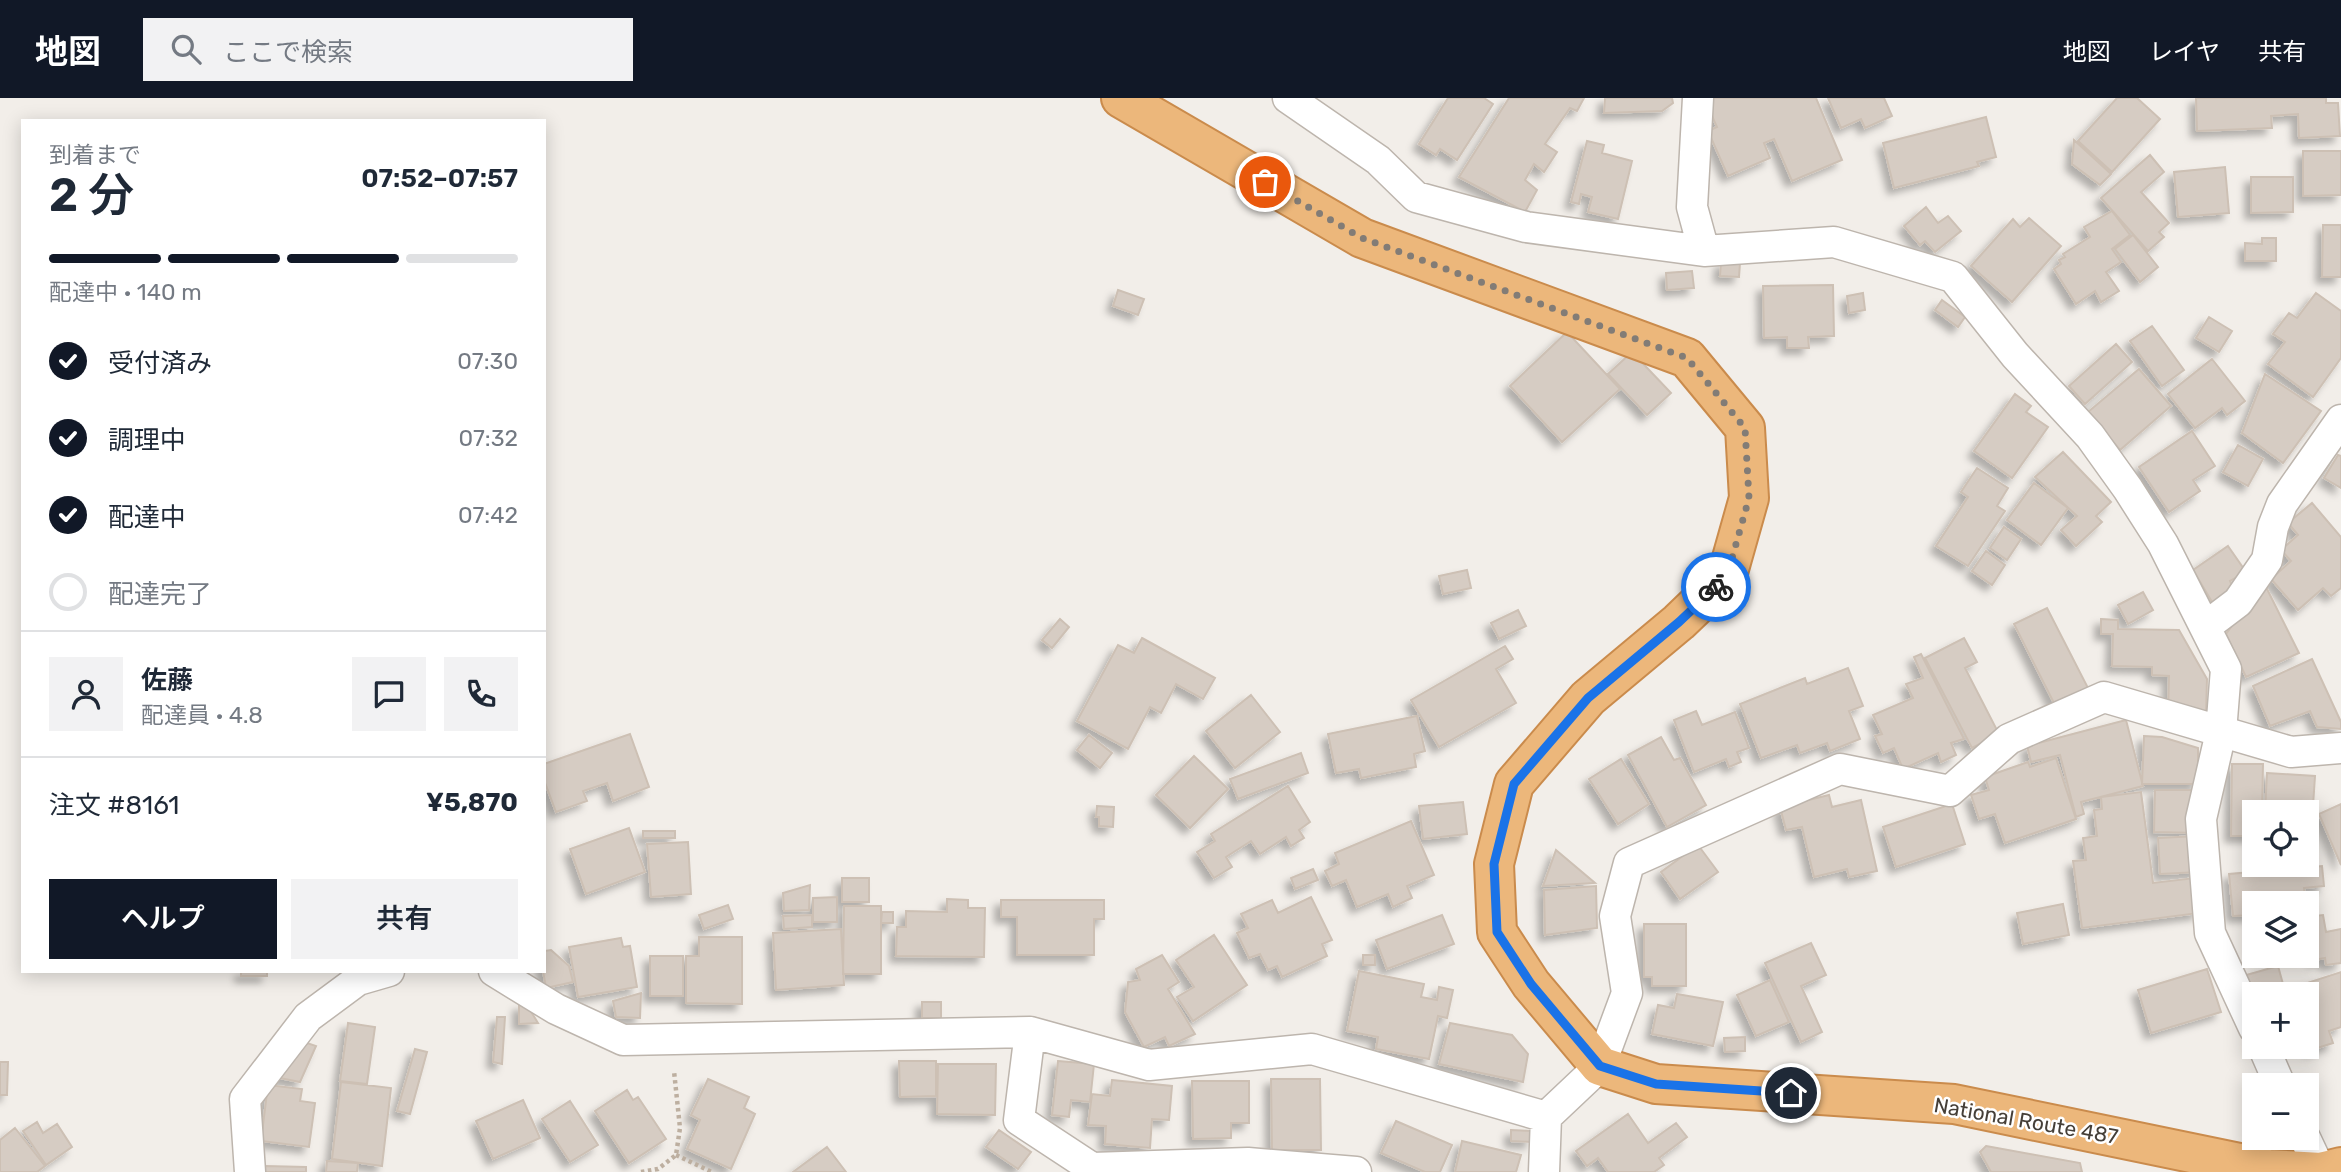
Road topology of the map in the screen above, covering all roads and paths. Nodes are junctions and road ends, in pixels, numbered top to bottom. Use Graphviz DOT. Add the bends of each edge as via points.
graph roads {
  1 [pos="1121,98"];
  2 [pos="1288,98"];
  3 [pos="1698,98"];
  4 [pos="1704,251"];
  5 [pos="2341,420"];
  6 [pos="2205,627"];
  7 [pos="2221,732"];
  8 [pos="2341,748"];
  9 [pos="382,973"];
  10 [pos="497,973"];
  11 [pos="2242,1002"];
  12 [pos="1030,1032"];
  13 [pos="677,1039"];
  14 [pos="1600,1066"];
  15 [pos="1546,1117"];
  16 [pos="2311,1150"];
  17 [pos="676,1155"];
  18 [pos="2341,1167"];
  19 [pos="250,1172"];
  20 [pos="641,1172"];
  21 [pos="712,1172"];
  22 [pos="1356,1172"];
  23 [pos="1544,1172"];
  24 [pos="2321,1172"];
  1 -- 14 [label="highway" via="1362,238 1687,358 1745,428 1749,498 1727,576 1588,698 1514,784 1494,864 1497,932 1531,984"];
  2 -- 4 [label="street" via="1378,160 1416,197 1526,227"];
  3 -- 4 [label="street" via="1692,207"];
  4 -- 6 [label="street" via="1834,242 1953,277 2097,447 2163,544"];
  5 -- 6 [label="street" via="2282,504 2267,560 2238,602"];
  6 -- 7 [label="street" via="2226,669"];
  7 -- 8 [label="street" via="2291,752"];
  7 -- 11 [label="street" via="2201,819 2210,933"];
  7 -- 14 [label="street" via="2104,697 2009,739 1950,791 1840,769 1629,863 1615,916 1627,993"];
  9 -- 19 [label="street" via="358,980 308,1017 245,1099"];
  10 -- 13 [label="street" via="556,1009 623,1040"];
  12 -- 13 [label="street"];
  12 -- 15 [label="street" via="1149,1065 1312,1049"];
  12 -- 22 [label="street" via="1019,1120 1092,1168 1248,1163"];
  13 -- 17 [label="path" via="674,1080 680,1128"];
  14 -- 15 [label="street"];
  14 -- 24 [label="highway, National Route 487" via="1656,1084 1954,1104 2269,1169"];
  15 -- 23 [label="street"];
  16 -- 24 [label="street"];
  17 -- 20 [label="path" via="659,1169"];
  17 -- 21 [label="path"];
  18 -- 24 [label="highway, National Route 487"];
}
